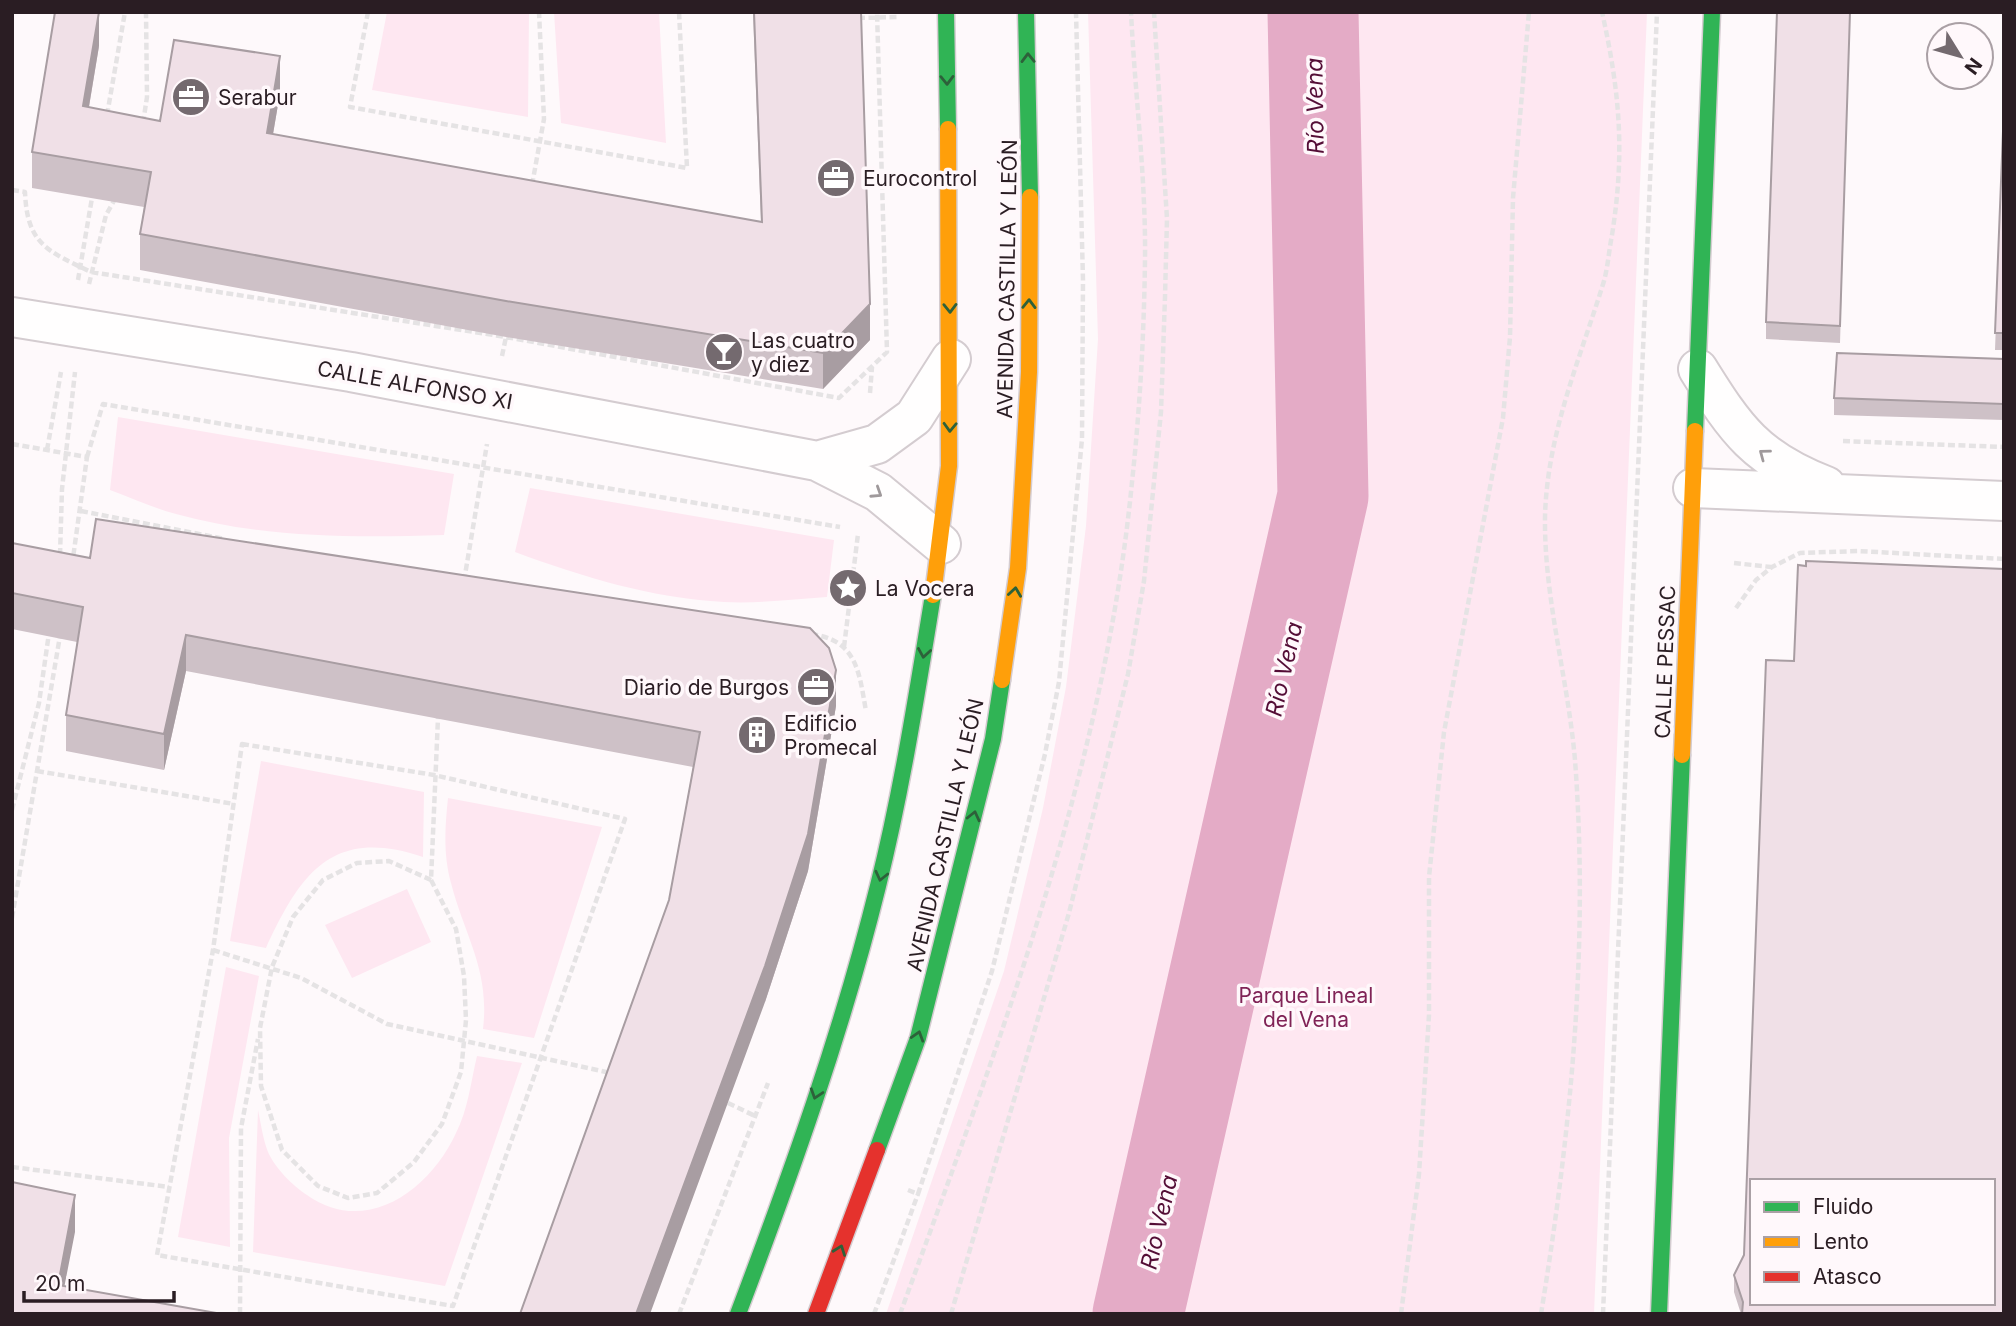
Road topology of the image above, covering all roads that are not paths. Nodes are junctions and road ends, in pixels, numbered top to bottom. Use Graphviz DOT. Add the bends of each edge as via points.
graph roads {
  1 [pos="946,12"];
  2 [pos="1026,12"];
  3 [pos="1712,12"];
  4 [pos="12,317"];
  5 [pos="951,359"];
  6 [pos="1698,369"];
  7 [pos="817,461"];
  8 [pos="1693,488"];
  9 [pos="1847,495"];
  10 [pos="2004,501"];
  11 [pos="941,544"];
  12 [pos="738,1314"];
  13 [pos="816,1314"];
  14 [pos="1659,1314"];
  1 -- 5 [label="main road, one-way"];
  13 -- 2 [label="main road, AVENIDA CASTILLA Y LEÓN, one-way" via="918,1038 993,739 1018,568 1029,372 1031,189"];
  3 -- 6 [label="main road, CALLE PESSAC"];
  4 -- 7 [label="street, CALLE ALFONSO XI" via="351,372"];
  5 -- 7 [label="street, CALLE ALFONSO XI" via="914,417 877,444"];
  5 -- 11 [label="main road, one-way" via="949,466"];
  6 -- 8 [label="main road, CALLE PESSAC"];
  9 -- 6 [label="street, one-way" via="1800,477 1766,457 1736,428"];
  7 -- 11 [label="street, CALLE ALFONSO XI, one-way" via="878,492"];
  8 -- 9 [label="street"];
  8 -- 14 [label="main road, CALLE PESSAC"];
  9 -- 10 [label="street"];
  11 -- 12 [label="main road, one-way" via="905,770 878,888 810,1114"];
}
